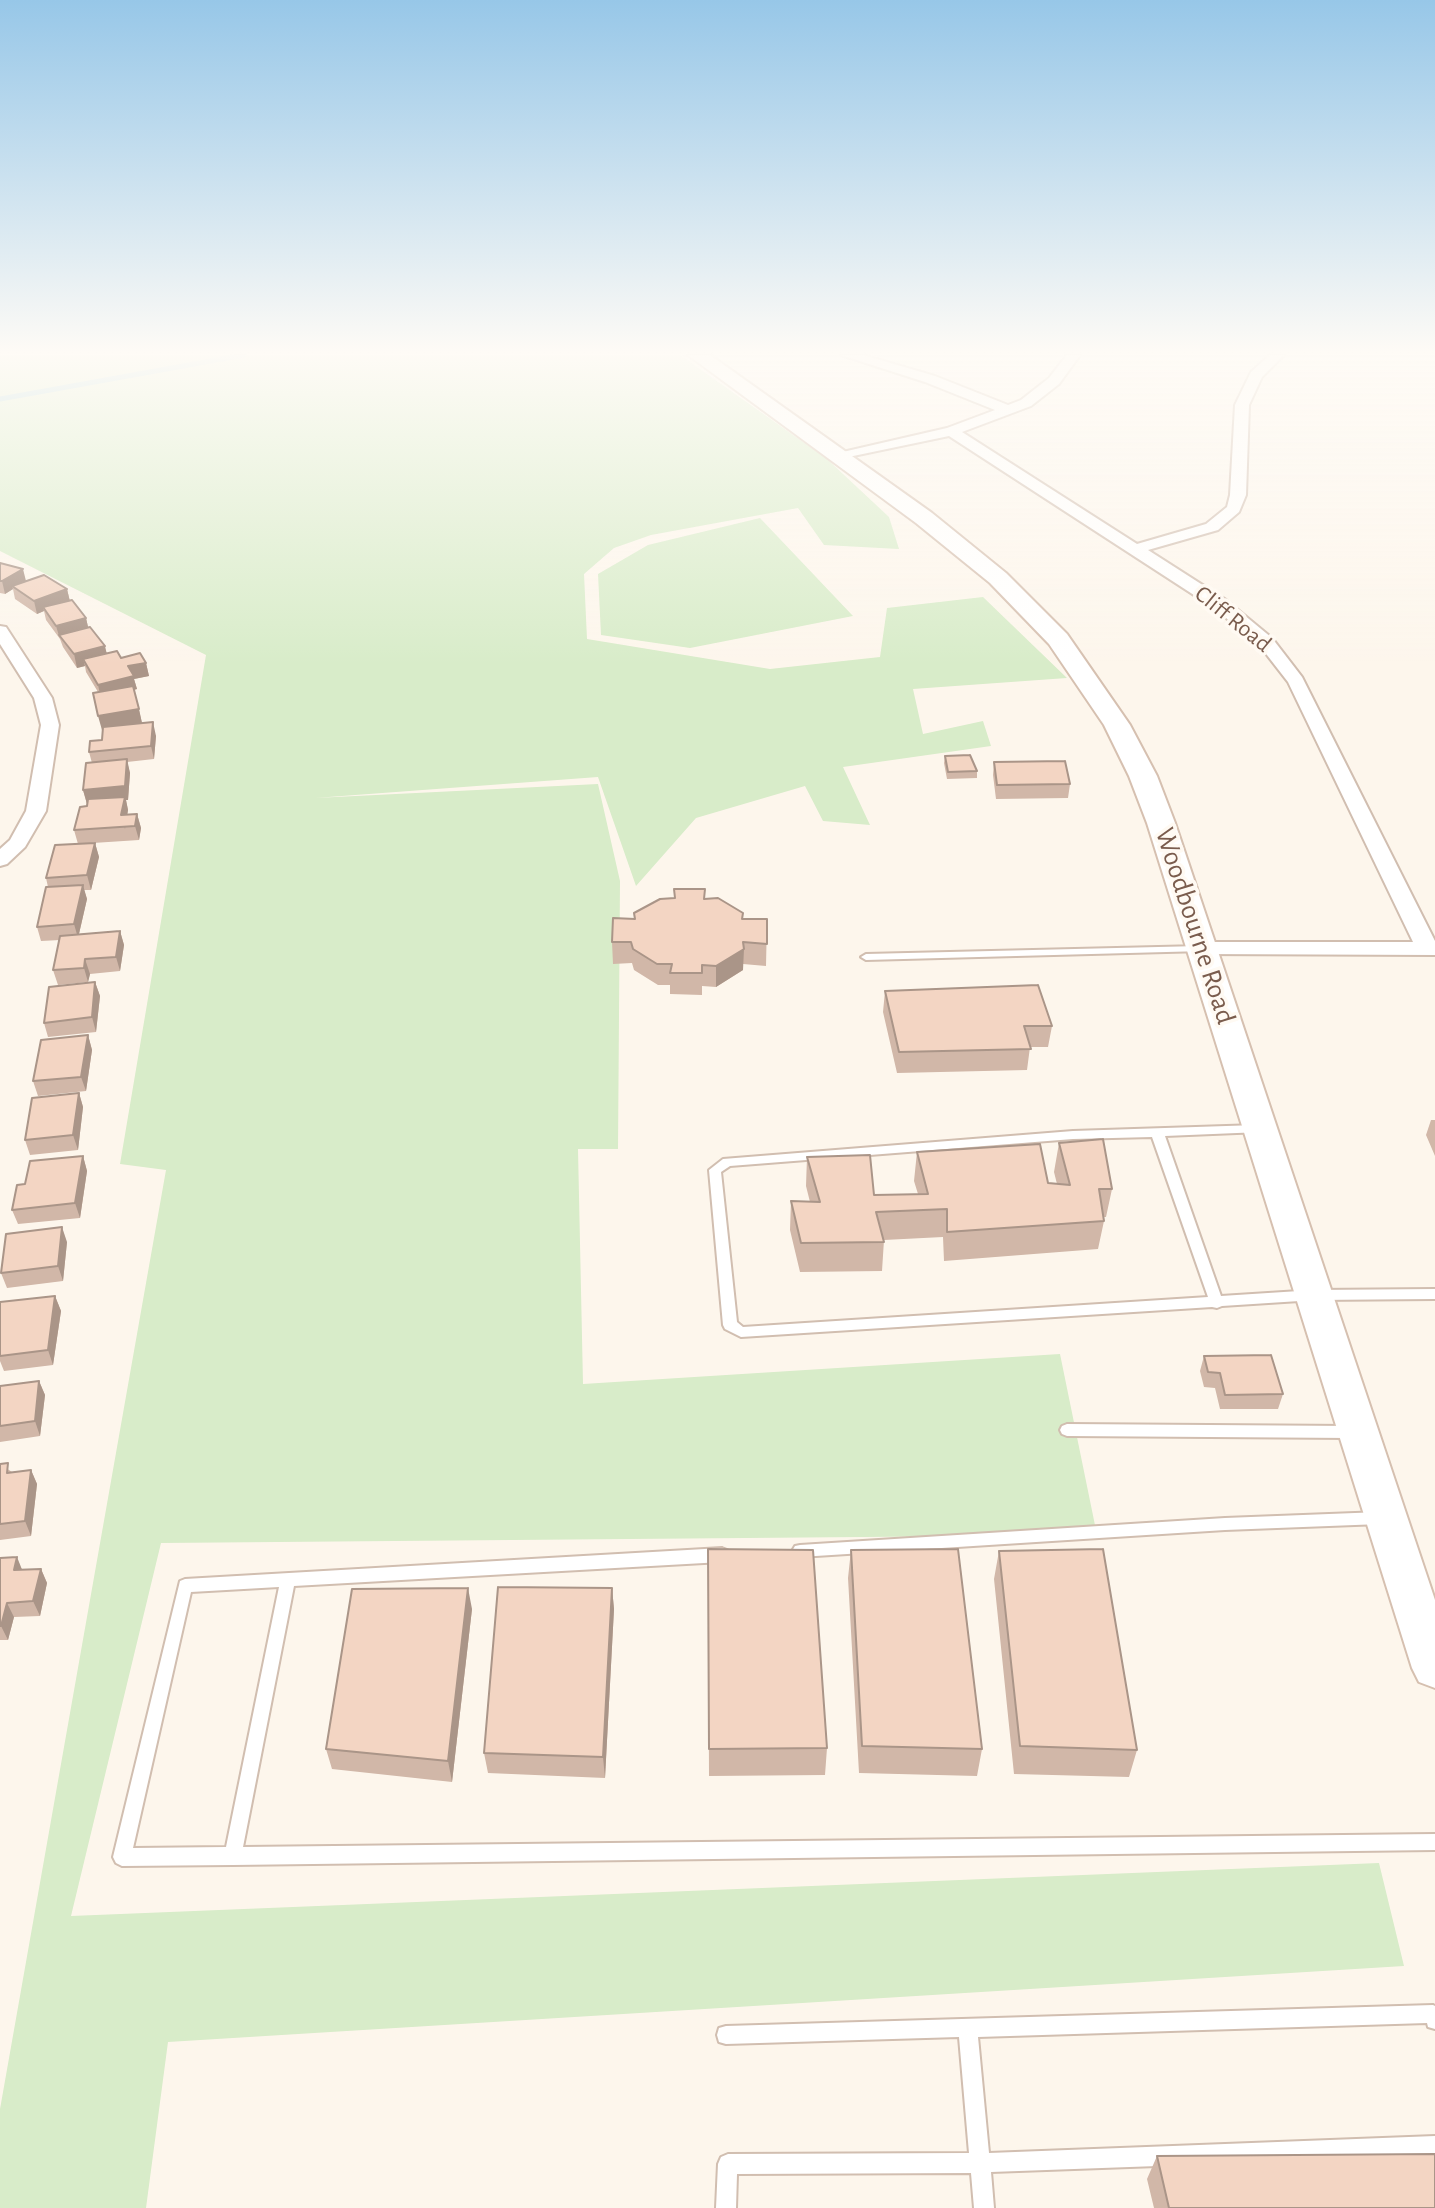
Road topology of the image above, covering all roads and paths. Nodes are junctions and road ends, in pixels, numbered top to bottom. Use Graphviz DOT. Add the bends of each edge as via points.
graph roads {
  1 [pos="840,458"];
  2 [pos="993,458"];
  3 [pos="1240,458"];
  4 [pos="1135,549"];
  5 [pos="0,631"];
  6 [pos="0,860"];
  7 [pos="1431,948"];
  8 [pos="1203,949"];
  9 [pos="866,957"];
  10 [pos="1261,1129"];
  11 [pos="1157,1132"];
  12 [pos="1435,1294"];
  13 [pos="1315,1295"];
  14 [pos="1217,1303"];
  15 [pos="1067,1430"];
  16 [pos="1358,1432"];
  17 [pos="1385,1518"];
  18 [pos="775,1552"];
  19 [pos="743,1554"];
  20 [pos="288,1580"];
  21 [pos="1435,1668"];
  22 [pos="1435,1842"];
  23 [pos="233,1856"];
  24 [pos="1435,2020"];
  25 [pos="968,2028"];
  26 [pos="726,2035"];
  27 [pos="1435,2146"];
  28 [pos="980,2163"];
  29 [pos="726,2208"];
  30 [pos="984,2208"];
  1 -- 8 [label="main road, Woodbourne Road" via="998,578 1084,673 1143,776"];
  2 -- 4 [label="street, Cliff Road"];
  3 -- 4 [label="street" via="1234,509 1212,527"];
  4 -- 7 [label="street, Cliff Road" via="1220,604 1283,662"];
  5 -- 6 [label="street" via="43,698 50,725 36,811 18,843"];
  7 -- 8 [label="street"];
  8 -- 9 [label="lane"];
  8 -- 10 [label="main road, Woodbourne Road"];
  10 -- 11 [label="lane"];
  10 -- 13 [label="main road, Woodbourne Road"];
  11 -- 14 [label="lane"];
  11 -- 14 [label="lane" via="727,1162 715,1170 730,1325 741,1332"];
  12 -- 13 [label="lane"];
  13 -- 14 [label="lane"];
  13 -- 16 [label="main road, Woodbourne Road"];
  15 -- 16 [label="lane"];
  16 -- 17 [label="main road, Woodbourne Road"];
  17 -- 18 [label="lane"];
  17 -- 21 [label="main road, Woodbourne Road"];
  19 -- 20 [label="lane"];
  20 -- 23 [label="lane"];
  20 -- 23 [label="lane" via="185,1586 122,1857"];
  22 -- 23 [label="lane"];
  24 -- 25 [label="lane" via="1433,2014"];
  25 -- 26 [label="lane"];
  25 -- 28 [label="lane"];
  27 -- 28 [label="lane"];
  28 -- 29 [label="lane" via="728,2164"];
  28 -- 30 [label="lane"];
}
